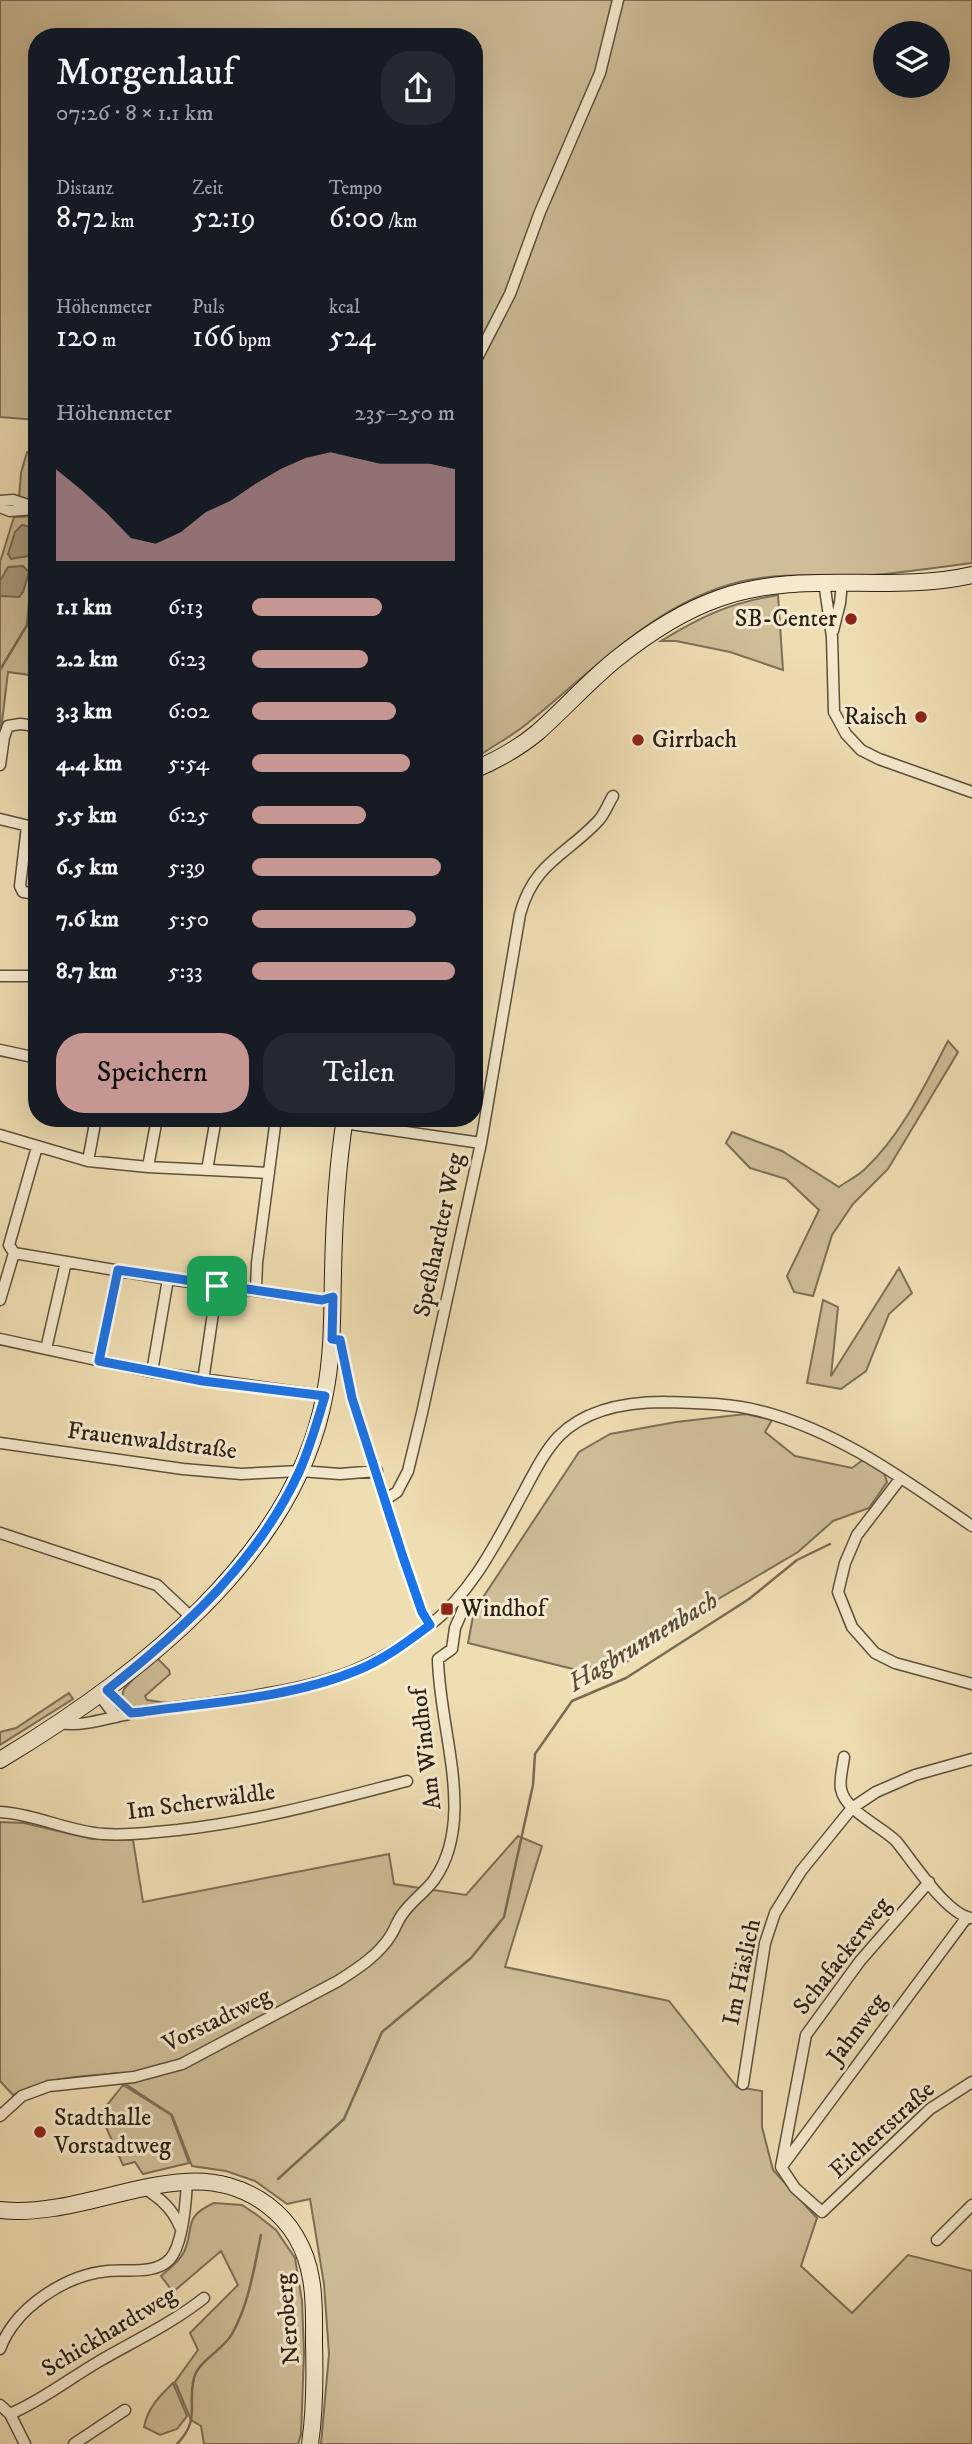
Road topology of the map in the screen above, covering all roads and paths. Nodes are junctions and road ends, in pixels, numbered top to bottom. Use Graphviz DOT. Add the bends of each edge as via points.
graph roads {
  1 [pos="618,0"];
  2 [pos="483,346"];
  3 [pos="0,501"];
  4 [pos="28,506"];
  5 [pos="0,507"];
  6 [pos="28,510"];
  7 [pos="972,575"];
  8 [pos="824,582"];
  9 [pos="842,583"];
  10 [pos="832,637"];
  11 [pos="28,725"];
  12 [pos="498,759"];
  13 [pos="0,765"];
  14 [pos="483,766"];
  15 [pos="483,773"];
  16 [pos="972,792"];
  17 [pos="612,796"];
  18 [pos="0,819"];
  19 [pos="28,826"];
  20 [pos="28,847"];
  21 [pos="28,893"];
  22 [pos="0,976"];
  23 [pos="28,976"];
  24 [pos="0,1050"];
  25 [pos="28,1056"];
  26 [pos="94,1127"];
  27 [pos="155,1127"];
  28 [pos="214,1127"];
  29 [pos="275,1127"];
  30 [pos="344,1127"];
  31 [pos="381,1127"];
  32 [pos="0,1135"];
  33 [pos="481,1143"];
  34 [pos="37,1147"];
  35 [pos="88,1161"];
  36 [pos="148,1167"];
  37 [pos="207,1170"];
  38 [pos="269,1173"];
  39 [pos="14,1253"];
  40 [pos="66,1262"];
  41 [pos="118,1270"];
  42 [pos="168,1279"];
  43 [pos="217,1286"];
  44 [pos="256,1289"];
  45 [pos="333,1297"];
  46 [pos="0,1300"];
  47 [pos="0,1339"];
  48 [pos="332,1339"];
  49 [pos="46,1349"];
  50 [pos="99,1361"];
  51 [pos="152,1372"];
  52 [pos="203,1381"];
  53 [pos="325,1396"];
  54 [pos="0,1443"];
  55 [pos="300,1471"];
  56 [pos="377,1471"];
  57 [pos="900,1479"];
  58 [pos="386,1499"];
  59 [pos="972,1526"];
  60 [pos="0,1533"];
  61 [pos="461,1596"];
  62 [pos="191,1617"];
  63 [pos="430,1625"];
  64 [pos="972,1684"];
  65 [pos="107,1690"];
  66 [pos="131,1713"];
  67 [pos="116,1717"];
  68 [pos="60,1723"];
  69 [pos="844,1757"];
  70 [pos="972,1759"];
  71 [pos="0,1760"];
  72 [pos="407,1781"];
  73 [pos="852,1808"];
  74 [pos="0,1812"];
  75 [pos="929,1882"];
  76 [pos="969,1917"];
  77 [pos="394,1929"];
  78 [pos="972,2082"];
  79 [pos="743,2084"];
  80 [pos="0,2116"];
  81 [pos="781,2167"];
  82 [pos="181,2182"];
  83 [pos="144,2188"];
  84 [pos="972,2205"];
  85 [pos="0,2210"];
  86 [pos="173,2211"];
  87 [pos="180,2227"];
  88 [pos="937,2240"];
  89 [pos="204,2298"];
  90 [pos="1,2342"];
  91 [pos="0,2405"];
  92 [pos="125,2410"];
  93 [pos="10,2414"];
  94 [pos="25,2444"];
  95 [pos="74,2444"];
  96 [pos="310,2444"];
  1 -- 2 [label="street" via="600,73 510,294"];
  3 -- 4 [label="street"];
  5 -- 6 [label="street"];
  7 -- 9 [label="street" via="905,583"];
  8 -- 9 [label="street"];
  8 -- 10 [label="street"];
  8 -- 12 [label="street" via="755,588 719,598 671,621 615,660 537,733"];
  9 -- 10 [label="street"];
  10 -- 16 [label="street" via="834,712 846,734 861,750 879,759"];
  11 -- 13 [label="street" via="8,726"];
  12 -- 14 [label="street"];
  12 -- 15 [label="street"];
  17 -- 33 [label="street, Speßhardter Weg" via="601,818 541,871 525,895"];
  18 -- 19 [label="street"];
  20 -- 21 [label="street" via="20,886"];
  22 -- 23 [label="street"];
  24 -- 25 [label="street"];
  26 -- 35 [label="street"];
  27 -- 36 [label="street"];
  28 -- 37 [label="street"];
  29 -- 38 [label="street"];
  30 -- 45 [label="street"];
  31 -- 33 [label="street"];
  32 -- 34 [label="street"];
  33 -- 58 [label="street, Speßhardter Weg" via="408,1471 397,1492"];
  34 -- 35 [label="street"];
  34 -- 39 [label="street" via="9,1245"];
  35 -- 36 [label="street"];
  36 -- 37 [label="street"];
  37 -- 38 [label="street"];
  38 -- 44 [label="street"];
  39 -- 40 [label="street"];
  39 -- 46 [label="street"];
  40 -- 41 [label="street"];
  40 -- 49 [label="street"];
  41 -- 42 [label="street"];
  41 -- 50 [label="street"];
  42 -- 43 [label="street"];
  42 -- 51 [label="street"];
  43 -- 44 [label="street"];
  43 -- 52 [label="street"];
  44 -- 45 [label="street" via="322,1300"];
  45 -- 48 [label="street"];
  47 -- 49 [label="street"];
  48 -- 53 [label="street"];
  48 -- 56 [label="street" via="340,1340 352,1398"];
  49 -- 50 [label="street"];
  50 -- 51 [label="street"];
  51 -- 52 [label="street"];
  52 -- 53 [label="street"];
  53 -- 55 [label="street"];
  54 -- 55 [label="street, Frauenwaldstraße" via="183,1469 240,1474"];
  55 -- 56 [label="street, Frauenwaldstraße"];
  55 -- 62 [label="street" via="255,1545"];
  56 -- 58 [label="street"];
  57 -- 59 [label="street"];
  57 -- 61 [label="street, Am Windhof" via="835,1439 759,1411 708,1403 648,1402 604,1409 566,1431 542,1459"];
  57 -- 64 [label="street" via="857,1535 838,1592 852,1627 875,1653"];
  58 -- 63 [label="street"];
  60 -- 62 [label="street" via="158,1585"];
  61 -- 63 [label="street, Am Windhof"];
  61 -- 77 [label="street, Am Windhof" via="464,1607 452,1649 438,1659 455,1797 454,1836 435,1879 405,1909"];
  62 -- 65 [label="street"];
  63 -- 66 [label="street, Am Windhof" via="379,1661 324,1682"];
  65 -- 66 [label="street"];
  65 -- 67 [label="street" via="104,1702"];
  65 -- 68 [label="street"];
  66 -- 67 [label="street, Am Windhof"];
  67 -- 68 [label="street, Am Windhof" via="75,1726"];
  68 -- 71 [label="street"];
  69 -- 73 [label="street" via="841,1790"];
  70 -- 73 [label="street, Im Häslich" via="915,1775"];
  72 -- 74 [label="street, Im Scherwäldle" via="233,1824 135,1834 100,1834"];
  73 -- 75 [label="street" via="894,1840"];
  73 -- 79 [label="street, Im Häslich" via="786,1893 771,1924"];
  75 -- 76 [label="street"];
  75 -- 81 [label="street, Schafackerweg" via="860,1961 806,2035"];
  76 -- 81 [label="street, Jahnweg"];
  77 -- 80 [label="street, Vorstadtweg" via="361,1967 182,2064 134,2077 49,2086 22,2096"];
  78 -- 81 [label="street, Eichertstraße" via="930,2109 821,2213"];
  82 -- 83 [label="street, Neroberg"];
  82 -- 86 [label="street"];
  82 -- 87 [label="street" via="185,2211"];
  82 -- 96 [label="street, Neroberg" via="228,2185 256,2196 292,2230 312,2279 315,2414"];
  83 -- 85 [label="street, Neroberg" via="36,2209"];
  83 -- 86 [label="street"];
  84 -- 88 [label="street"];
  86 -- 87 [label="street"];
  87 -- 90 [label="street" via="169,2261 158,2268 106,2271 64,2284 24,2314"];
  89 -- 93 [label="street, Schickhardtweg" via="177,2319"];
  91 -- 93 [label="street"];
  92 -- 95 [label="street"];
  93 -- 94 [label="street"];
}
